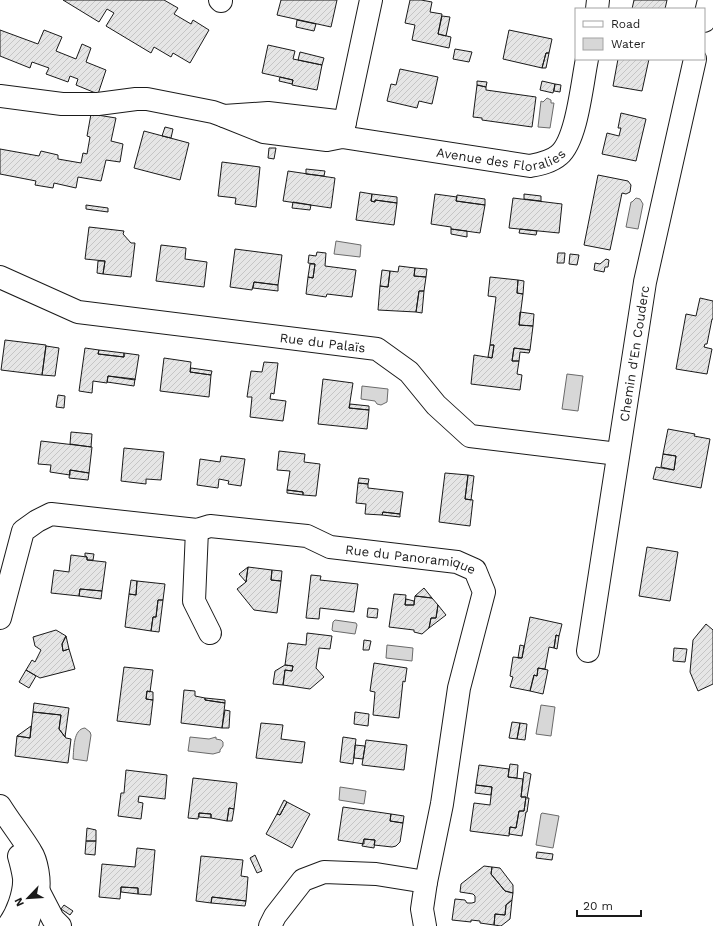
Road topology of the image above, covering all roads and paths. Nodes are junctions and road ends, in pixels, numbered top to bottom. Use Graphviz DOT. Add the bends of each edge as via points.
graph roads {
  1 [pos="371,0"];
  2 [pos="709,0"];
  3 [pos="705,17"];
  4 [pos="587,60"];
  5 [pos="695,60"];
  6 [pos="0,96"];
  7 [pos="343,130"];
  8 [pos="0,277"];
  9 [pos="618,454"];
  10 [pos="196,530"];
  11 [pos="0,618"];
  12 [pos="210,633"];
  13 [pos="588,651"];
  14 [pos="0,806"];
  15 [pos="14,828"];
  16 [pos="426,882"];
  17 [pos="38,890"];
  18 [pos="9,926"];
  19 [pos="26,926"];
  20 [pos="60,926"];
  21 [pos="270,926"];
  22 [pos="425,926"];
  1 -- 7 [label="street"];
  2 -- 3 [label="street"];
  4 -- 7 [label="street, Avenue des Floralies" via="573,132 567,147 558,156 544,163 530,166"];
  5 -- 9 [label="street, Chemin d'En Couderc" via="645,282"];
  6 -- 7 [label="street, Avenue des Floralies" via="62,104 98,104 147,99 224,116 268,113"];
  8 -- 9 [label="street, Rue du Palaïs" via="78,312 377,349 409,372 436,405 470,436"];
  9 -- 13 [label="street, Chemin d'En Couderc"];
  10 -- 11 [label="street, Rue du Panoramique" via="51,514 23,531"];
  10 -- 12 [label="street" via="194,601"];
  10 -- 16 [label="street, Rue du Panoramique" via="210,526 307,536 330,546 457,562 475,570 484,592 459,688 442,804"];
  14 -- 15 [label="street"];
  15 -- 17 [label="street" via="32,853 38,876"];
  15 -- 18 [label="street" via="24,879 21,900"];
  16 -- 21 [label="street" via="376,874 324,872 303,880"];
  16 -- 22 [label="street, Rue du Panoramique" via="422,909"];
  17 -- 19 [label="street"];
  17 -- 20 [label="street" via="53,919"];
  18 -- 19 [label="street"];
}
